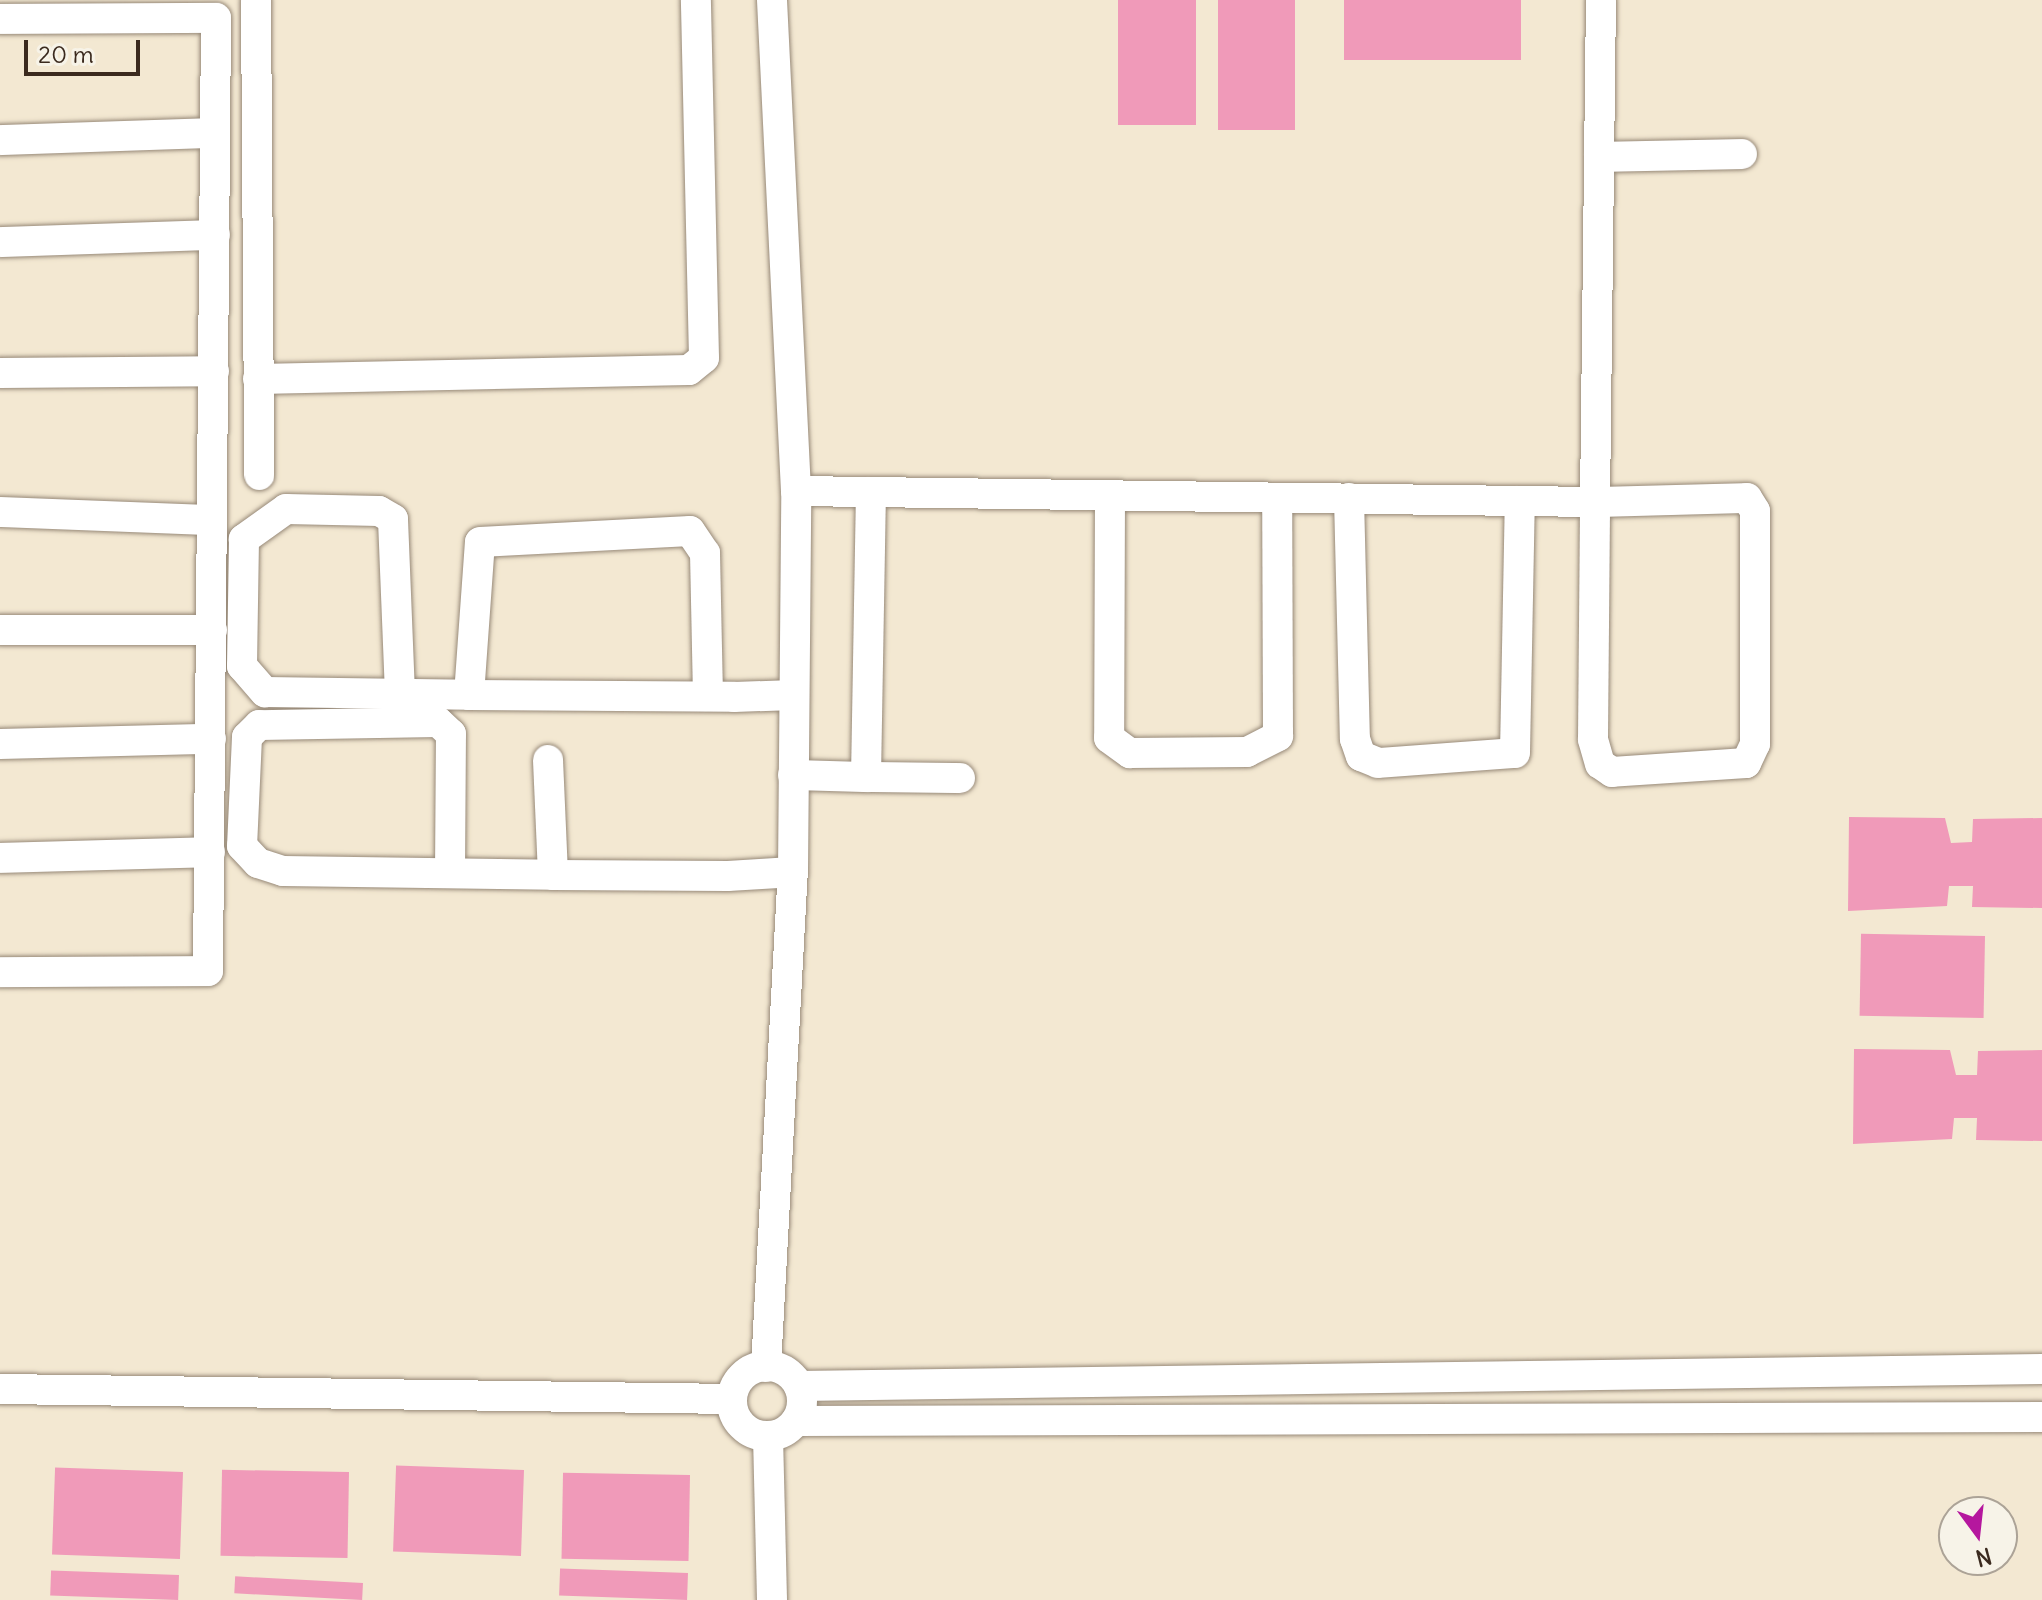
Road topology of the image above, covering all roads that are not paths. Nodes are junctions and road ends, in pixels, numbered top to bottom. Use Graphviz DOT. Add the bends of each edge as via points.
graph roads {
  1 [pos="256,0"];
  2 [pos="696,0"];
  3 [pos="772,0"];
  4 [pos="1601,0"];
  5 [pos="0,19"];
  6 [pos="215,133"];
  7 [pos="0,140"];
  8 [pos="1742,154"];
  9 [pos="1599,157"];
  10 [pos="215,235"];
  11 [pos="0,242"];
  12 [pos="214,371"];
  13 [pos="0,373"];
  14 [pos="258,379"];
  15 [pos="259,475"];
  16 [pos="796,491"];
  17 [pos="871,492"];
  18 [pos="1110,495"];
  19 [pos="1277,498"];
  20 [pos="1349,498"];
  21 [pos="1520,501"];
  22 [pos="1595,502"];
  23 [pos="0,512"];
  24 [pos="212,520"];
  25 [pos="0,630"];
  26 [pos="212,630"];
  27 [pos="400,694"];
  28 [pos="469,695"];
  29 [pos="794,695"];
  30 [pos="708,696"];
  31 [pos="211,739"];
  32 [pos="0,744"];
  33 [pos="548,760"];
  34 [pos="793,775"];
  35 [pos="866,777"];
  36 [pos="960,778"];
  37 [pos="210,852"];
  38 [pos="0,858"];
  39 [pos="793,872"];
  40 [pos="450,873"];
  41 [pos="553,875"];
  42 [pos="0,972"];
  43 [pos="766,1367"];
  44 [pos="2042,1369"];
  45 [pos="799,1386"];
  46 [pos="0,1389"];
  47 [pos="732,1399"];
  48 [pos="2042,1417"];
  49 [pos="796,1421"];
  50 [pos="768,1436"];
  51 [pos="772,1600"];
  1 -- 14 [label="street"];
  2 -- 14 [label="street" via="704,358 689,370"];
  3 -- 16 [label="street"];
  4 -- 9 [label="street"];
  5 -- 6 [label="street" via="216,18"];
  6 -- 7 [label="street"];
  6 -- 10 [label="street"];
  8 -- 9 [label="street"];
  9 -- 22 [label="street"];
  10 -- 11 [label="street"];
  10 -- 12 [label="street"];
  12 -- 13 [label="street"];
  12 -- 24 [label="street"];
  14 -- 15 [label="street"];
  16 -- 17 [label="street"];
  16 -- 29 [label="street"];
  17 -- 18 [label="street"];
  17 -- 35 [label="street"];
  18 -- 19 [label="street"];
  18 -- 19 [label="street" via="1109,738 1130,753 1247,752 1278,736"];
  19 -- 20 [label="street"];
  20 -- 21 [label="street"];
  20 -- 21 [label="street" via="1355,739 1361,756 1378,763 1515,753"];
  21 -- 22 [label="street"];
  22 -- 22 [label="street" via="1593,739 1600,764 1612,772 1746,763 1755,744 1755,511 1747,498"];
  23 -- 24 [label="street"];
  24 -- 26 [label="street"];
  25 -- 26 [label="street"];
  26 -- 31 [label="street"];
  27 -- 27 [label="street" via="265,692 247,680 244,539 286,509 379,511 393,519"];
  27 -- 28 [label="street"];
  28 -- 30 [label="street"];
  28 -- 30 [label="street" via="480,542 690,531 705,553"];
  29 -- 30 [label="street"];
  29 -- 34 [label="street"];
  31 -- 32 [label="street"];
  31 -- 37 [label="street"];
  33 -- 41 [label="street"];
  34 -- 35 [label="street"];
  34 -- 39 [label="street"];
  35 -- 36 [label="street"];
  37 -- 38 [label="street"];
  37 -- 42 [label="street" via="208,971"];
  39 -- 41 [label="street"];
  39 -- 43 [label="street"];
  40 -- 40 [label="street" via="283,871 258,863 242,846 247,737 259,725 438,722 451,734"];
  40 -- 41 [label="street"];
  43 -- 45 [label="street" via="783,1370"];
  43 -- 47 [label="street" via="741,1378"];
  44 -- 45 [label="street"];
  45 -- 49 [label="street"];
  46 -- 47 [label="street"];
  47 -- 50 [label="street" via="738,1422"];
  48 -- 49 [label="street"];
  49 -- 50 [label="street"];
  50 -- 51 [label="street"];
}
